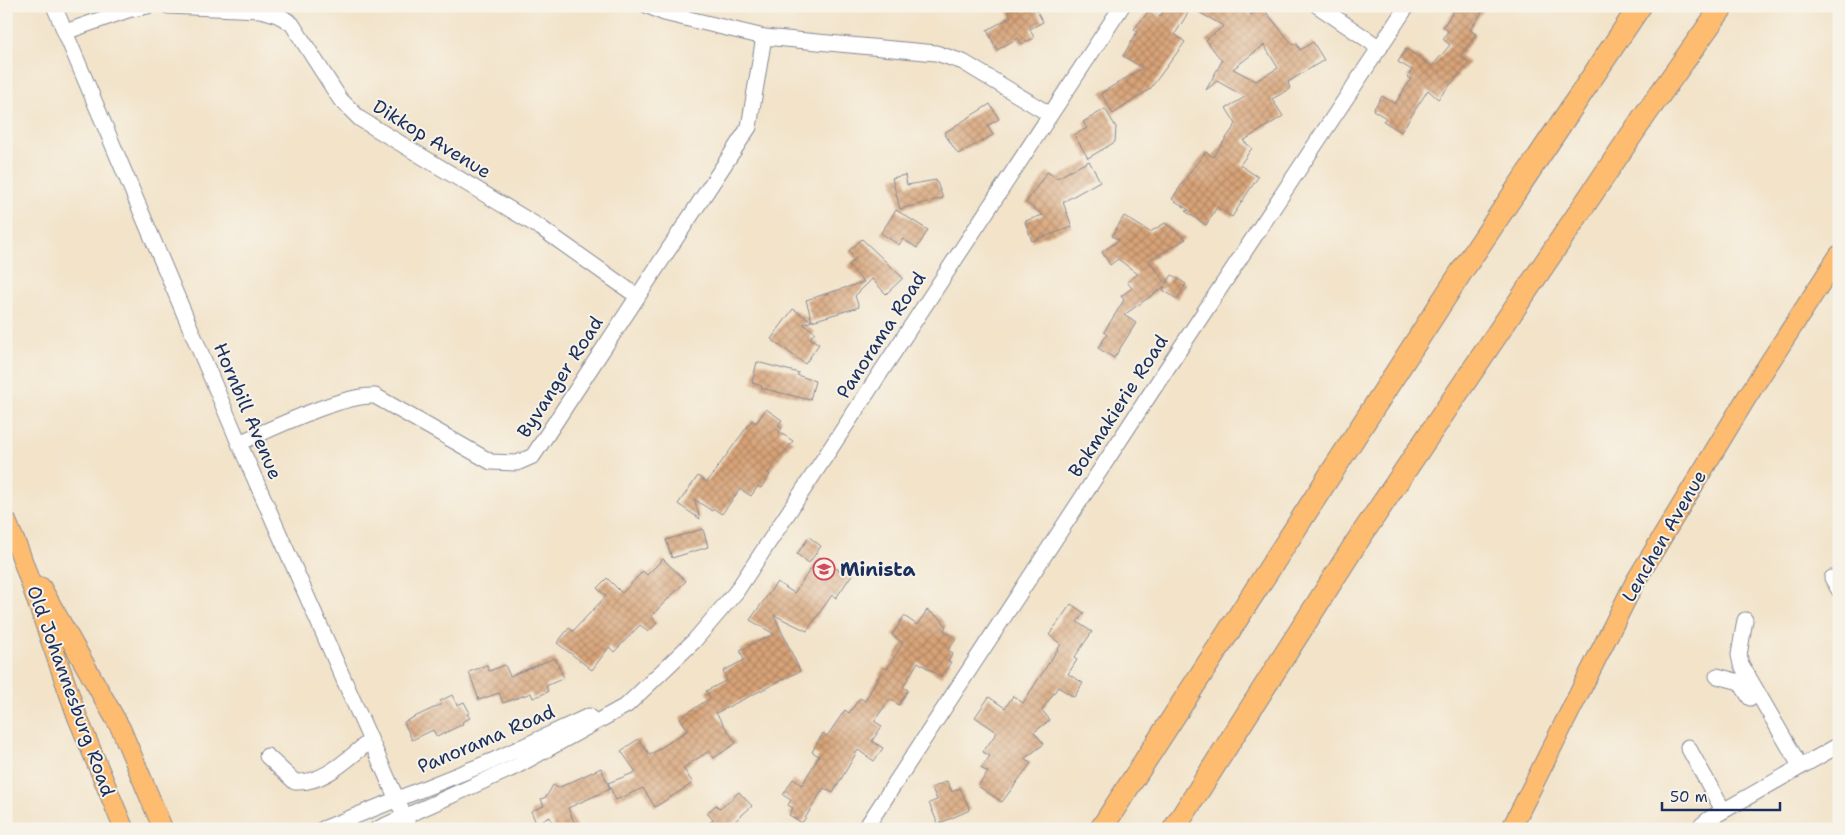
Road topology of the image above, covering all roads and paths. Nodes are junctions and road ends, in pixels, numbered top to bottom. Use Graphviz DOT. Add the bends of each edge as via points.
graph roads {
  1 [pos="54,6"];
  2 [pos="148,6"];
  3 [pos="168,6"];
  4 [pos="648,6"];
  5 [pos="1122,6"];
  6 [pos="1318,6"];
  7 [pos="1407,6"];
  8 [pos="1640,6"];
  9 [pos="1722,6"];
  10 [pos="65,32"];
  11 [pos="764,37"];
  12 [pos="1380,48"];
  13 [pos="1049,114"];
  14 [pos="1839,255"];
  15 [pos="637,296"];
  16 [pos="239,443"];
  17 [pos="6,520"];
  18 [pos="20,553"];
  19 [pos="1745,620"];
  20 [pos="659,674"];
  21 [pos="1717,676"];
  22 [pos="370,741"];
  23 [pos="1839,744"];
  24 [pos="1688,747"];
  25 [pos="267,756"];
  26 [pos="1796,769"];
  27 [pos="396,798"];
  28 [pos="1723,810"];
  29 [pos="408,823"];
  30 [pos="124,829"];
  31 [pos="163,829"];
  32 [pos="323,829"];
  33 [pos="377,829"];
  34 [pos="865,829"];
  35 [pos="1101,829"];
  36 [pos="1174,829"];
  37 [pos="1511,829"];
  38 [pos="1697,829"];
  1 -- 10 [label="street, Hornbill Avenue"];
  2 -- 10 [label="street"];
  3 -- 15 [label="street, Dikkop Avenue" via="260,10 282,16 292,24 340,99 360,119 541,228"];
  4 -- 11 [label="street" via="664,13"];
  5 -- 13 [label="street, Panorama Road"];
  6 -- 12 [label="street"];
  7 -- 12 [label="street, Bokmakierie Road"];
  8 -- 35 [label="highway" via="1460,274"];
  9 -- 36 [label="highway" via="1356,543"];
  10 -- 16 [label="street, Hornbill Avenue"];
  11 -- 13 [label="street" via="936,53 963,62"];
  11 -- 15 [label="street, Byvanger Road" via="749,127"];
  12 -- 34 [label="street, Bokmakierie Road"];
  13 -- 20 [label="street, Panorama Road" via="736,592 694,641"];
  14 -- 37 [label="main road, Lenchen Avenue" via="1747,397 1635,582"];
  15 -- 16 [label="street, Byvanger Road" via="533,456 517,463 490,462 375,396 363,395"];
  16 -- 22 [label="street, Hornbill Avenue"];
  17 -- 18 [label="main road, Old Johannesburg Road"];
  18 -- 30 [label="main road, Old Johannesburg Road" via="77,716"];
  18 -- 31 [label="main road, Old Johannesburg Road" via="78,650 120,729"];
  19 -- 26 [label="street" via="1739,655 1741,664"];
  20 -- 27 [label="street, Panorama Road" via="585,719 492,761"];
  20 -- 29 [label="street, Panorama Road" via="627,705"];
  21 -- 26 [label="street" via="1740,682"];
  22 -- 25 [label="street" via="323,776 308,783 295,782"];
  22 -- 27 [label="street, Hornbill Avenue"];
  23 -- 26 [label="street"];
  24 -- 28 [label="street"];
  26 -- 28 [label="street"];
  27 -- 29 [label="street, Hornbill Avenue"];
  27 -- 32 [label="street, Panorama Road"];
  28 -- 38 [label="street"];
  29 -- 33 [label="street, Panorama Road"];
}
